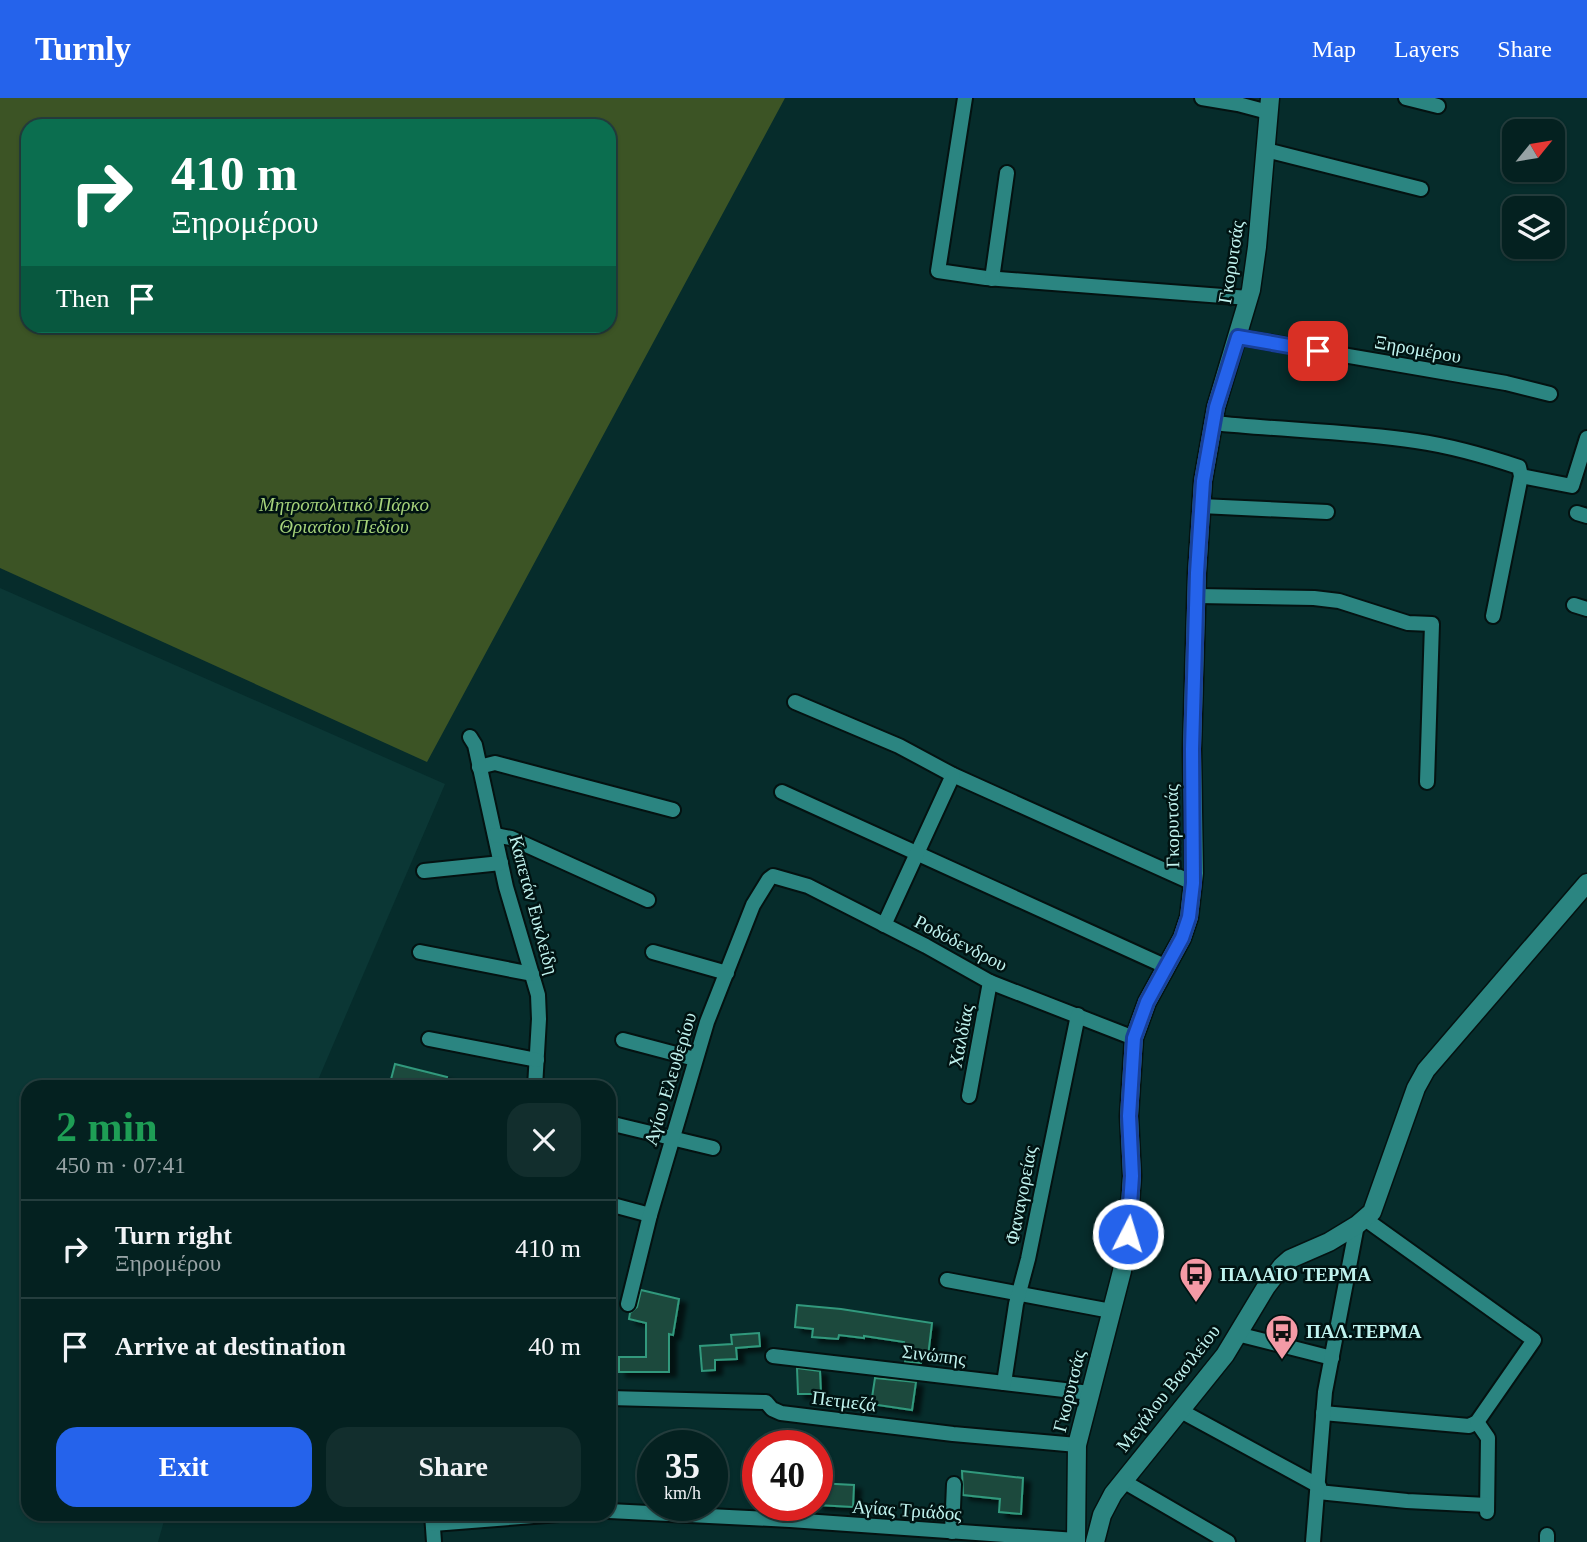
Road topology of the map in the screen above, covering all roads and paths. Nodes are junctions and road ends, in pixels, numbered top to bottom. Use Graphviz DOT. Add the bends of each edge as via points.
graph roads {
  1 [pos="965,98"];
  2 [pos="1202,98"];
  3 [pos="1406,98"];
  4 [pos="1269,105"];
  5 [pos="1438,106"];
  6 [pos="1266,150"];
  7 [pos="1007,173"];
  8 [pos="1421,189"];
  9 [pos="992,279"];
  10 [pos="1249,298"];
  11 [pos="1238,337"];
  12 [pos="1550,394"];
  13 [pos="1213,423"];
  14 [pos="1587,438"];
  15 [pos="1521,476"];
  16 [pos="1201,506"];
  17 [pos="1327,512"];
  18 [pos="1197,596"];
  19 [pos="1493,616"];
  20 [pos="794,702"];
  21 [pos="470,737"];
  22 [pos="479,767"];
  23 [pos="953,775"];
  24 [pos="1427,782"];
  25 [pos="782,792"];
  26 [pos="673,810"];
  27 [pos="495,835"];
  28 [pos="916,855"];
  29 [pos="501,863"];
  30 [pos="424,871"];
  31 [pos="773,876"];
  32 [pos="1193,883"];
  33 [pos="1587,883"];
  34 [pos="648,900"];
  35 [pos="884,925"];
  36 [pos="420,952"];
  37 [pos="653,952"];
  38 [pos="1167,967"];
  39 [pos="727,973"];
  40 [pos="533,974"];
  41 [pos="990,982"];
  42 [pos="1078,1015"];
  43 [pos="1134,1038"];
  44 [pos="429,1039"];
  45 [pos="623,1040"];
  46 [pos="695,1059"];
  47 [pos="537,1060"];
  48 [pos="536,1080"];
  49 [pos="969,1096"];
  50 [pos="616,1125"];
  51 [pos="672,1139"];
  52 [pos="713,1149"];
  53 [pos="616,1206"];
  54 [pos="650,1215"];
  55 [pos="1361,1222"];
  56 [pos="947,1280"];
  57 [pos="1019,1295"];
  58 [pos="628,1304"];
  59 [pos="1111,1311"];
  60 [pos="1237,1334"];
  61 [pos="772,1356"];
  62 [pos="1332,1358"];
  63 [pos="1004,1384"];
  64 [pos="1090,1393"];
  65 [pos="616,1398"];
  66 [pos="1181,1411"];
  67 [pos="1323,1413"];
  68 [pos="1477,1422"];
  69 [pos="1077,1446"];
  70 [pos="1123,1481"];
  71 [pos="954,1485"];
  72 [pos="1318,1489"];
  73 [pos="616,1511"];
  74 [pos="433,1521"];
  75 [pos="951,1532"];
  76 [pos="1076,1541"];
  77 [pos="434,1542"];
  78 [pos="1095,1542"];
  79 [pos="1228,1542"];
  80 [pos="1313,1542"];
  1 -- 9 [label="street" via="938,271"];
  2 -- 4 [label="street"];
  3 -- 5 [label="street"];
  4 -- 6 [label="street, Γκορυτσάς"];
  6 -- 8 [label="street"];
  6 -- 10 [label="street, Γκορυτσάς"];
  7 -- 9 [label="street"];
  9 -- 10 [label="street"];
  10 -- 11 [label="street, Γκορυτσάς"];
  11 -- 12 [label="street, Ξηρομέρου"];
  11 -- 13 [label="street, Γκορυτσάς"];
  13 -- 15 [label="street" via="1416,441 1519,467"];
  13 -- 16 [label="street, Γκορυτσάς"];
  14 -- 15 [label="street" via="1572,486"];
  15 -- 19 [label="street"];
  16 -- 17 [label="street"];
  16 -- 18 [label="street, Γκορυτσάς"];
  18 -- 24 [label="street" via="1327,599 1399,621 1432,624"];
  18 -- 32 [label="street, Γκορυτσάς"];
  20 -- 23 [label="street" via="899,746"];
  21 -- 22 [label="street, Καπετάν Ευκλείδη"];
  22 -- 26 [label="street" via="495,763"];
  22 -- 27 [label="street, Καπετάν Ευκλείδη"];
  23 -- 28 [label="street"];
  23 -- 32 [label="street"];
  25 -- 28 [label="street"];
  27 -- 29 [label="street, Καπετάν Ευκλείδη"];
  27 -- 34 [label="street"];
  28 -- 35 [label="street"];
  28 -- 38 [label="street"];
  29 -- 30 [label="street"];
  29 -- 40 [label="street, Καπετάν Ευκλείδη"];
  31 -- 35 [label="street, Ροδόδενδρου" via="808,886"];
  31 -- 39 [label="street, Αγίου Ελευθερίου" via="754,905"];
  32 -- 38 [label="street, Γκορυτσάς" via="1189,917"];
  33 -- 55 [label="street" via="1426,1070 1381,1190"];
  35 -- 41 [label="street, Ροδόδενδρου"];
  36 -- 40 [label="street"];
  37 -- 39 [label="street"];
  38 -- 43 [label="street, Γκορυτσάς"];
  39 -- 46 [label="street, Αγίου Ελευθερίου"];
  40 -- 47 [label="street, Καπετάν Ευκλείδη" via="538,995"];
  41 -- 42 [label="street, Ροδόδενδρου"];
  41 -- 49 [label="street, Χαλδίας"];
  42 -- 43 [label="street, Ροδόδενδρου"];
  42 -- 57 [label="street, Φαναγορείας"];
  43 -- 59 [label="street, Γκορυτσάς" via="1129,1116 1131,1199 1122,1271"];
  44 -- 47 [label="street"];
  45 -- 46 [label="street"];
  46 -- 51 [label="street, Αγίου Ελευθερίου"];
  47 -- 48 [label="street, Καπετάν Ευκλείδη"];
  50 -- 51 [label="street"];
  51 -- 52 [label="street"];
  51 -- 54 [label="street, Αγίου Ελευθερίου"];
  53 -- 54 [label="street"];
  54 -- 58 [label="street, Αγίου Ελευθερίου"];
  55 -- 60 [label="street, Μεγάλου Βασιλείου" via="1282,1266"];
  55 -- 62 [label="street"];
  55 -- 68 [label="street" via="1534,1340"];
  56 -- 57 [label="street"];
  57 -- 59 [label="street"];
  57 -- 63 [label="street, Φαναγορείας"];
  59 -- 64 [label="street, Γκορυτσάς"];
  60 -- 62 [label="street"];
  60 -- 66 [label="street, Μεγάλου Βασιλείου"];
  61 -- 63 [label="street, Σινώπης"];
  62 -- 67 [label="street"];
  63 -- 64 [label="street, Σινώπης"];
  64 -- 69 [label="street, Γκορυτσάς"];
  65 -- 69 [label="street, Πετμεζά" via="766,1402 781,1413"];
  66 -- 70 [label="street, Μεγάλου Βασιλείου"];
  66 -- 72 [label="street"];
  67 -- 68 [label="street" via="1469,1426"];
  67 -- 72 [label="street"];
  68 -- 72 [label="street" via="1488,1438 1487,1508"];
  69 -- 76 [label="street, Γκορυτσάς"];
  70 -- 78 [label="street, Μεγάλου Βασιλείου" via="1102,1514"];
  70 -- 79 [label="street"];
  71 -- 75 [label="street"];
  72 -- 80 [label="street"];
  73 -- 75 [label="street, Αγίας Τριάδος"];
  74 -- 77 [label="street"];
  75 -- 76 [label="street, Αγίας Τριάδος"];
}
